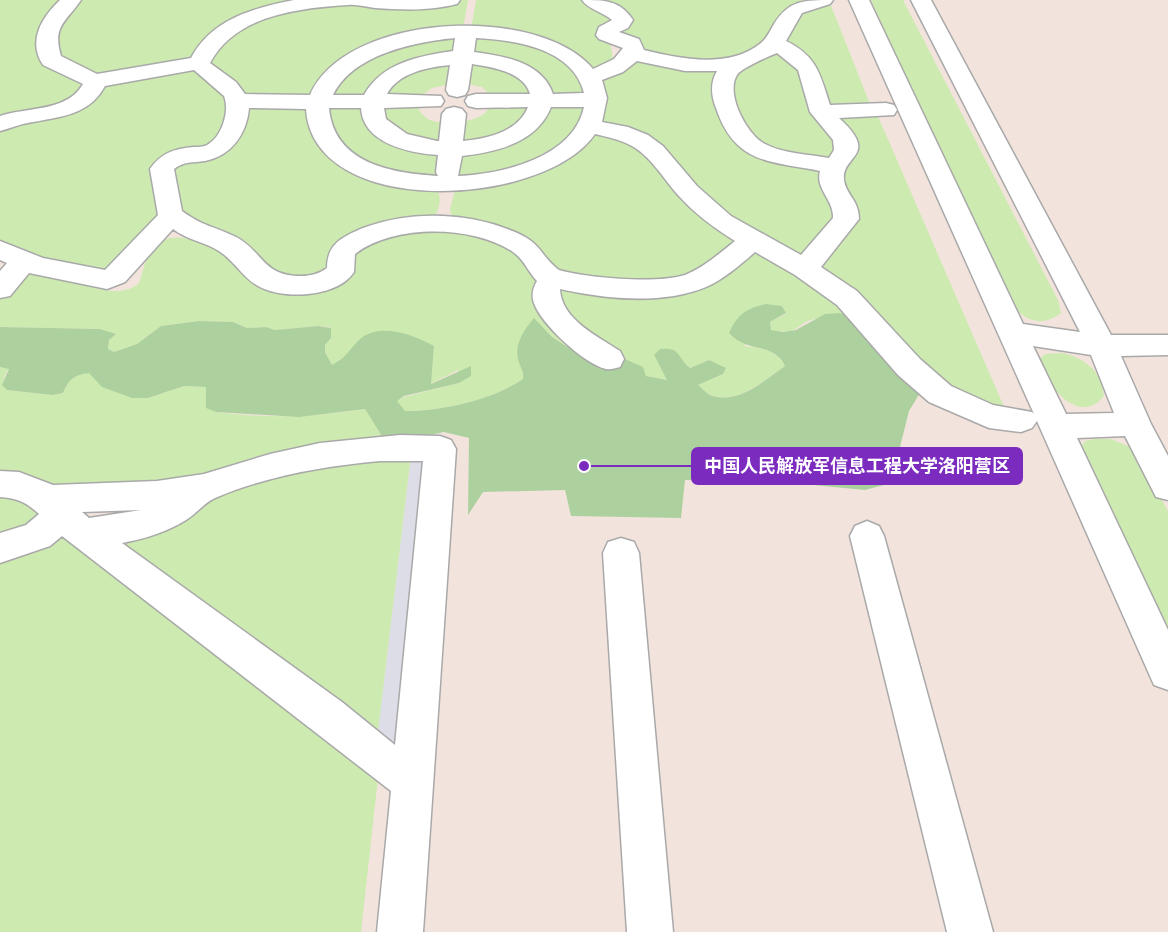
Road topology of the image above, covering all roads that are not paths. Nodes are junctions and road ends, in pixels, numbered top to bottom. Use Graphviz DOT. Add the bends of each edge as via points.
graph roads {
  1 [pos="70,0"];
  2 [pos="342,0"];
  3 [pos="356,0"];
  4 [pos="592,0"];
  5 [pos="823,0"];
  6 [pos="859,0"];
  7 [pos="921,0"];
  8 [pos="460,4"];
  9 [pos="466,31"];
  10 [pos="773,43"];
  11 [pos="633,54"];
  12 [pos="462,57"];
  13 [pos="738,62"];
  14 [pos="199,63"];
  15 [pos="589,77"];
  16 [pos="93,81"];
  17 [pos="237,100"];
  18 [pos="542,100"];
  19 [pos="596,100"];
  20 [pos="318,102"];
  21 [pos="373,102"];
  22 [pos="462,102"];
  23 [pos="886,110"];
  24 [pos="821,112"];
  25 [pos="0,124"];
  26 [pos="589,126"];
  27 [pos="451,149"];
  28 [pos="835,167"];
  29 [pos="447,183"];
  30 [pos="172,215"];
  31 [pos="445,225"];
  32 [pos="754,238"];
  33 [pos="12,255"];
  34 [pos="805,269"];
  35 [pos="552,278"];
  36 [pos="0,290"];
  37 [pos="1012,333"];
  38 [pos="1168,345"];
  39 [pos="1102,346"];
  40 [pos="609,359"];
  41 [pos="1021,420"];
  42 [pos="1135,424"];
  43 [pos="1054,427"];
  44 [pos="0,484"];
  45 [pos="203,487"];
  46 [pos="1168,487"];
  47 [pos="64,515"];
  48 [pos="867,536"];
  49 [pos="0,548"];
  50 [pos="621,553"];
  51 [pos="1168,672"];
  52 [pos="412,781"];
  53 [pos="400,932"];
  54 [pos="650,932"];
  55 [pos="970,932"];
  1 -- 16 [label="street" via="46,32 49,53 51,60"];
  2 -- 14 [label="street" via="296,6 242,21 215,39"];
  3 -- 8 [label="street"];
  4 -- 11 [label="street" via="622,18 621,24 605,33 632,44"];
  5 -- 10 [label="street" via="793,11"];
  6 -- 37 [label="street"];
  7 -- 39 [label="street"];
  8 -- 9 [label="street"];
  9 -- 12 [label="street"];
  9 -- 15 [label="street" via="502,34 542,44 563,53"];
  9 -- 20 [label="street" via="399,41 369,52 326,85"];
  10 -- 13 [label="street" via="763,52"];
  10 -- 24 [label="street" via="786,48 806,67"];
  11 -- 13 [label="street" via="672,63"];
  11 -- 15 [label="street" via="613,68"];
  12 -- 18 [label="street" via="512,65 529,75 539,87"];
  12 -- 21 [label="street" via="412,66 391,77 376,91"];
  12 -- 22 [label="street"];
  13 -- 28 [label="street" via="728,69 722,87 728,113 744,139 774,158"];
  14 -- 16 [label="street"];
  14 -- 17 [label="street" via="211,77 226,85"];
  15 -- 19 [label="street"];
  16 -- 25 [label="street" via="90,94 72,106"];
  17 -- 20 [label="street"];
  17 -- 30 [label="street" via="235,125 217,149 211,153 179,155 162,168"];
  18 -- 19 [label="street"];
  18 -- 22 [label="street"];
  18 -- 27 [label="street" via="536,116 523,129 502,140"];
  19 -- 26 [label="street"];
  20 -- 21 [label="street"];
  20 -- 29 [label="street" via="318,126 329,146 351,163 382,176"];
  21 -- 22 [label="street" via="433,101 440,94"];
  21 -- 27 [label="street" via="376,123 392,136 416,146"];
  22 -- 27 [label="street"];
  23 -- 24 [label="street"];
  24 -- 28 [label="street" via="847,146 842,162"];
  26 -- 29 [label="street" via="556,157 530,169 501,178"];
  26 -- 32 [label="street" via="640,140 715,216"];
  27 -- 29 [label="street"];
  28 -- 34 [label="street" via="833,187 844,200 846,219"];
  29 -- 31 [label="street"];
  30 -- 31 [label="street" via="189,229 226,243 270,281 295,286 337,275 344,250 369,235 412,225"];
  30 -- 33 [label="street" via="108,280 80,276"];
  31 -- 35 [label="street" via="487,232 523,246 537,260 542,272"];
  32 -- 34 [label="street"];
  32 -- 35 [label="street" via="696,280 680,285 623,286"];
  33 -- 36 [label="street"];
  34 -- 41 [label="street" via="847,297 909,367 940,394 989,417"];
  35 -- 40 [label="street" via="544,297 550,311"];
  37 -- 39 [label="street"];
  37 -- 43 [label="street"];
  38 -- 39 [label="street"];
  39 -- 42 [label="street"];
  42 -- 43 [label="street"];
  42 -- 46 [label="street"];
  43 -- 51 [label="street"];
  44 -- 47 [label="street" via="19,485"];
  45 -- 47 [label="street"];
  45 -- 47 [label="street" via="169,515 120,530"];
  45 -- 52 [label="street" via="318,457 397,448 440,449"];
  47 -- 49 [label="street" via="38,536"];
  47 -- 52 [label="street"];
  48 -- 55 [label="street"];
  50 -- 54 [label="street"];
  52 -- 53 [label="street"];
}
